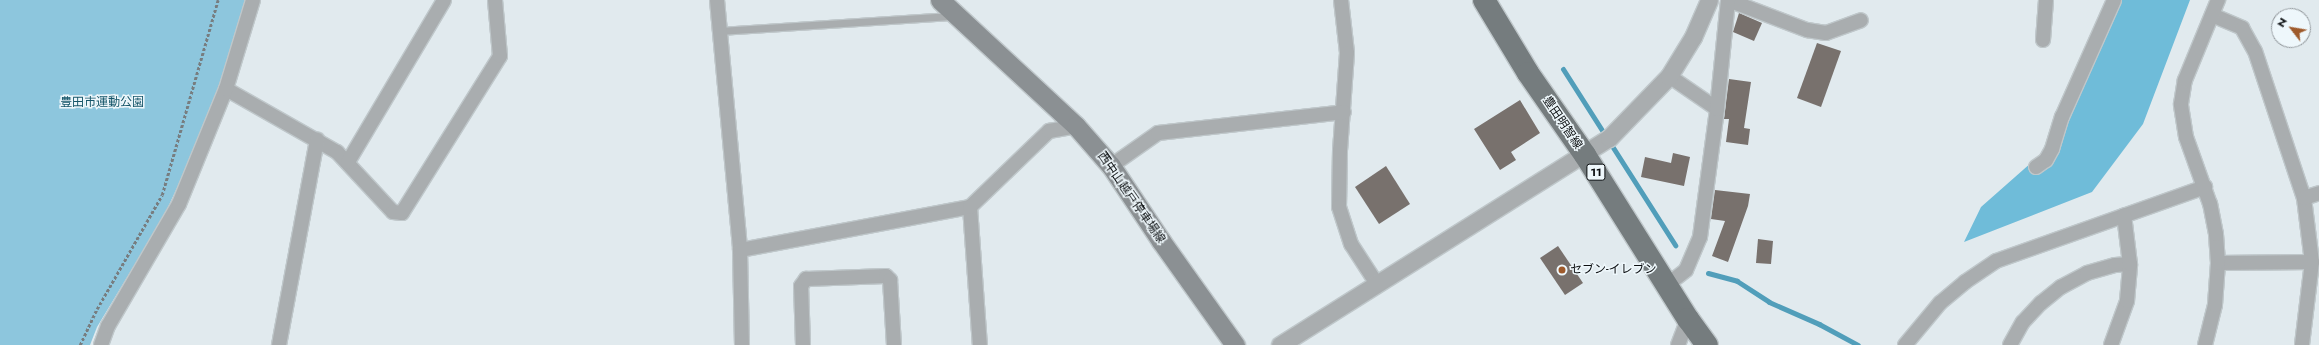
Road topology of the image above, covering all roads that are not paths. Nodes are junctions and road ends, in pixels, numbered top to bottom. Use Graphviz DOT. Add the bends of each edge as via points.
graph roads {
  1 [pos="253,0"];
  2 [pos="444,0"];
  3 [pos="495,0"];
  4 [pos="717,0"];
  5 [pos="940,0"];
  6 [pos="1340,0"];
  7 [pos="1484,0"];
  8 [pos="1709,0"];
  9 [pos="1728,0"];
  10 [pos="2046,0"];
  11 [pos="2114,0"];
  12 [pos="2218,0"];
  13 [pos="2212,14"];
  14 [pos="958,16"];
  15 [pos="1861,20"];
  16 [pos="719,31"];
  17 [pos="2043,40"];
  18 [pos="1669,76"];
  19 [pos="226,89"];
  20 [pos="1717,109"];
  21 [pos="1344,112"];
  22 [pos="1076,126"];
  23 [pos="317,139"];
  24 [pos="1585,155"];
  25 [pos="348,162"];
  26 [pos="1111,166"];
  27 [pos="2036,167"];
  28 [pos="2205,187"];
  29 [pos="2319,193"];
  30 [pos="2304,198"];
  31 [pos="970,207"];
  32 [pos="2124,215"];
  33 [pos="740,250"];
  34 [pos="2312,262"];
  35 [pos="2218,263"];
  36 [pos="2130,264"];
  37 [pos="1377,284"];
  38 [pos="1667,285"];
  39 [pos="1688,319"];
  40 [pos="101,345"];
  41 [pos="279,345"];
  42 [pos="742,345"];
  43 [pos="803,345"];
  44 [pos="894,345"];
  45 [pos="980,345"];
  46 [pos="1235,345"];
  47 [pos="1280,345"];
  48 [pos="1678,345"];
  49 [pos="1707,345"];
  50 [pos="1905,345"];
  51 [pos="2010,345"];
  52 [pos="2111,345"];
  53 [pos="2205,345"];
  54 [pos="2302,345"];
  1 -- 19 [label="street"];
  2 -- 25 [label="street"];
  3 -- 25 [label="street" via="500,56 402,213 393,212"];
  4 -- 16 [label="street"];
  5 -- 14 [label="main road, 西中山越戸停車場線"];
  6 -- 21 [label="street" via="1347,53"];
  7 -- 24 [label="main road, 豊田明智線 / 11" via="1528,73"];
  8 -- 18 [label="street" via="1693,37"];
  9 -- 15 [label="street" via="1807,30 1826,33"];
  9 -- 20 [label="street"];
  10 -- 17 [label="street"];
  11 -- 27 [label="street" via="2062,117 2052,149 2046,160"];
  12 -- 13 [label="street"];
  13 -- 28 [label="street" via="2185,80 2181,104 2186,137"];
  13 -- 30 [label="street" via="2242,28 2255,51"];
  14 -- 16 [label="lane"];
  14 -- 22 [label="main road, 西中山越戸停車場線"];
  16 -- 33 [label="street"];
  18 -- 20 [label="street"];
  18 -- 24 [label="street" via="1609,138"];
  19 -- 23 [label="street"];
  19 -- 40 [label="street" via="179,204 108,326"];
  20 -- 38 [label="street" via="1700,237 1686,270"];
  21 -- 26 [label="street" via="1158,133"];
  21 -- 37 [label="street" via="1339,207 1351,244"];
  22 -- 26 [label="main road, 西中山越戸停車場線"];
  22 -- 31 [label="street" via="1049,131"];
  23 -- 25 [label="street"];
  23 -- 41 [label="street"];
  24 -- 37 [label="street"];
  24 -- 38 [label="main road, 豊田明智線 / 11"];
  26 -- 46 [label="main road, 西中山越戸停車場線"];
  28 -- 32 [label="street"];
  28 -- 35 [label="street" via="2216,234"];
  29 -- 30 [label="street"];
  30 -- 34 [label="street"];
  31 -- 33 [label="street"];
  31 -- 45 [label="street"];
  32 -- 36 [label="street"];
  32 -- 50 [label="street" via="1996,261 1940,303"];
  33 -- 42 [label="street"];
  34 -- 35 [label="street"];
  34 -- 54 [label="street"];
  35 -- 53 [label="street" via="2215,304"];
  36 -- 51 [label="street" via="2115,265 2088,273 2061,286 2041,302 2023,322"];
  36 -- 52 [label="street" via="2127,301"];
  37 -- 47 [label="street"];
  38 -- 39 [label="main road, 豊田明智線 / 11"];
  39 -- 48 [label="street"];
  39 -- 49 [label="main road, 豊田明智線 / 11"];
  43 -- 44 [label="street" via="801,286 806,279 886,276 890,280"];
}
